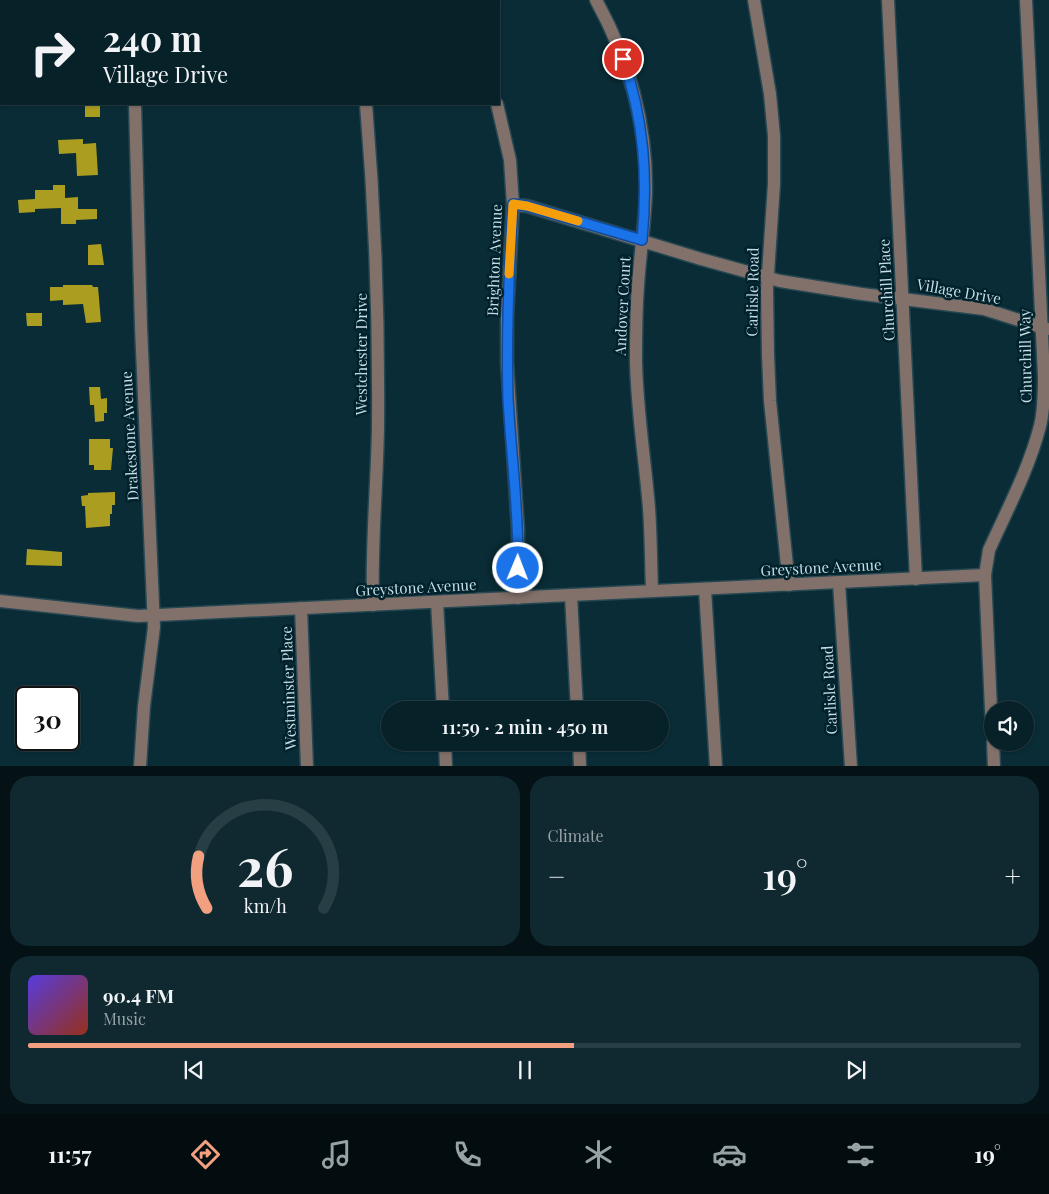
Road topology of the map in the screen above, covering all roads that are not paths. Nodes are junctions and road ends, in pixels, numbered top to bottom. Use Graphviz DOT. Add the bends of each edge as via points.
graph roads {
  1 [pos="596,0"];
  2 [pos="754,0"];
  3 [pos="888,0"];
  4 [pos="1026,0"];
  5 [pos="135,105"];
  6 [pos="366,105"];
  7 [pos="496,105"];
  8 [pos="513,204"];
  9 [pos="642,240"];
  10 [pos="767,277"];
  11 [pos="902,298"];
  12 [pos="1045,329"];
  13 [pos="984,575"];
  14 [pos="916,579"];
  15 [pos="839,583"];
  16 [pos="789,585"];
  17 [pos="705,589"];
  18 [pos="652,591"];
  19 [pos="571,595"];
  20 [pos="518,598"];
  21 [pos="0,601"];
  22 [pos="437,602"];
  23 [pos="373,605"];
  24 [pos="301,608"];
  25 [pos="154,616"];
  26 [pos="442,701"];
  27 [pos="577,701"];
  28 [pos="990,701"];
  29 [pos="445,751"];
  30 [pos="579,751"];
  31 [pos="993,751"];
  32 [pos="140,766"];
  33 [pos="307,766"];
  34 [pos="446,766"];
  35 [pos="580,766"];
  36 [pos="716,766"];
  37 [pos="850,766"];
  38 [pos="994,766"];
  1 -- 9 [label="street, Andover Court" via="623,59 638,114 645,157"];
  2 -- 10 [label="street, Carlisle Road" via="774,136"];
  3 -- 11 [label="street, Churchill Place"];
  4 -- 12 [label="street, Churchill Way"];
  5 -- 25 [label="street, Drakestone Avenue" via="141,334"];
  6 -- 23 [label="street, Westchester Drive" via="378,311"];
  7 -- 8 [label="street, Brighton Avenue" via="510,160"];
  8 -- 9 [label="street, Village Drive"];
  8 -- 20 [label="street, Brighton Avenue" via="507,362 518,528"];
  9 -- 10 [label="street, Village Drive"];
  9 -- 18 [label="street, Andover Court" via="636,369 649,508"];
  10 -- 11 [label="street, Village Drive" via="814,287"];
  10 -- 16 [label="street, Carlisle Road" via="770,401"];
  11 -- 12 [label="street, Village Drive" via="984,309"];
  11 -- 14 [label="street, Churchill Place"];
  12 -- 13 [label="street, Churchill Way" via="1044,401 1040,424 1022,476 989,550"];
  13 -- 14 [label="street, Greystone Avenue"];
  13 -- 28 [label="street, Churchill Way"];
  14 -- 15 [label="street, Greystone Avenue"];
  15 -- 16 [label="street, Greystone Avenue"];
  15 -- 37 [label="street, Carlisle Road"];
  16 -- 17 [label="street, Greystone Avenue"];
  17 -- 18 [label="street, Greystone Avenue"];
  17 -- 36 [label="street"];
  18 -- 19 [label="street, Greystone Avenue"];
  19 -- 20 [label="street, Greystone Avenue"];
  19 -- 27 [label="street"];
  20 -- 22 [label="street, Greystone Avenue"];
  21 -- 25 [label="street, Greystone Avenue" via="116,615"];
  22 -- 23 [label="street, Greystone Avenue"];
  22 -- 26 [label="street"];
  23 -- 24 [label="street, Greystone Avenue"];
  24 -- 25 [label="street, Greystone Avenue"];
  24 -- 33 [label="street, Westminster Place"];
  25 -- 32 [label="street, Drakestone Avenue"];
  29 -- 34 [label="street"];
  30 -- 35 [label="street"];
  31 -- 38 [label="street"];
}
